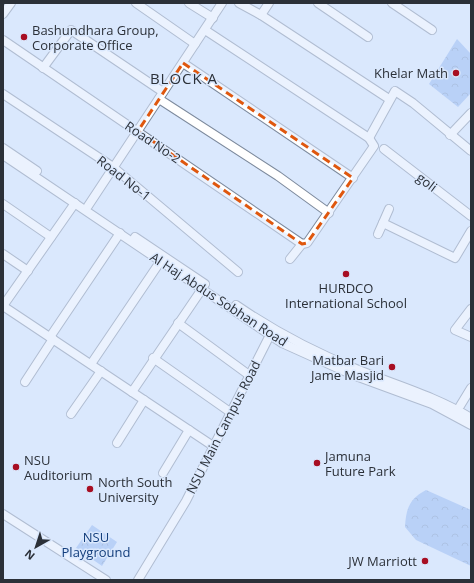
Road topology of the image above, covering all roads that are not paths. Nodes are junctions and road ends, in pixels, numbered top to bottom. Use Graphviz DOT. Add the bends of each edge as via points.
graph roads {
  1 [pos="11,3"];
  2 [pos="136,3"];
  3 [pos="189,3"];
  4 [pos="222,3"];
  5 [pos="239,3"];
  6 [pos="269,3"];
  7 [pos="318,3"];
  8 [pos="392,3"];
  9 [pos="327,5"];
  10 [pos="4,13"];
  11 [pos="261,15"];
  12 [pos="213,18"];
  13 [pos="204,30"];
  14 [pos="432,30"];
  15 [pos="368,37"];
  16 [pos="3,40"];
  17 [pos="195,44"];
  18 [pos="183,63"];
  19 [pos="43,68"];
  20 [pos="3,94"];
  21 [pos="161,96"];
  22 [pos="389,99"];
  23 [pos="471,113"];
  24 [pos="138,131"];
  25 [pos="450,135"];
  26 [pos="369,138"];
  27 [pos="3,148"];
  28 [pos="384,149"];
  29 [pos="471,151"];
  30 [pos="3,155"];
  31 [pos="113,167"];
  32 [pos="353,178"];
  33 [pos="75,203"];
  34 [pos="3,204"];
  35 [pos="88,206"];
  36 [pos="389,209"];
  37 [pos="329,213"];
  38 [pos="471,216"];
  39 [pos="471,232"];
  40 [pos="120,233"];
  41 [pos="51,237"];
  42 [pos="302,244"];
  43 [pos="3,254"];
  44 [pos="290,259"];
  45 [pos="160,262"];
  46 [pos="28,270"];
  47 [pos="238,272"];
  48 [pos="202,289"];
  49 [pos="3,306"];
  50 [pos="471,309"];
  51 [pos="178,323"];
  52 [pos="270,335"];
  53 [pos="471,337"];
  54 [pos="51,338"];
  55 [pos="154,358"];
  56 [pos="91,364"];
  57 [pos="101,371"];
  58 [pos="250,375"];
  59 [pos="25,382"];
  60 [pos="471,388"];
  61 [pos="132,392"];
  62 [pos="144,400"];
  63 [pos="460,406"];
  64 [pos="230,412"];
  65 [pos="71,414"];
  66 [pos="471,418"];
  67 [pos="471,425"];
  68 [pos="189,430"];
  69 [pos="117,443"];
  70 [pos="213,446"];
  71 [pos="164,473"];
  72 [pos="3,514"];
  73 [pos="106,580"];
  74 [pos="138,580"];
  1 -- 10 [label="street"];
  2 -- 17 [label="street"];
  3 -- 12 [label="street"];
  4 -- 12 [label="street"];
  5 -- 11 [label="street"];
  6 -- 11 [label="street"];
  7 -- 9 [label="street"];
  8 -- 14 [label="street"];
  9 -- 15 [label="street"];
  11 -- 22 [label="street"];
  12 -- 13 [label="street"];
  13 -- 17 [label="street"];
  13 -- 26 [label="street"];
  16 -- 19 [label="street, Road No-2"];
  17 -- 18 [label="street"];
  18 -- 21 [label="street"];
  18 -- 32 [label="street"];
  19 -- 21 [label="street" via="70,30"];
  19 -- 24 [label="street, Road No-2"];
  20 -- 31 [label="street, Road No-1"];
  21 -- 24 [label="street"];
  21 -- 37 [label="street"];
  22 -- 25 [label="street" via="395,91"];
  22 -- 26 [label="street"];
  23 -- 25 [label="street"];
  24 -- 31 [label="street"];
  24 -- 42 [label="street, Road No-2"];
  25 -- 29 [label="street"];
  26 -- 32 [label="street" via="374,146"];
  27 -- 35 [label="street, Al Haj Abdus Sobhan Road"];
  28 -- 38 [label="street, goli"];
  30 -- 33 [label="street, Al Haj Abdus Sobhan Road"];
  31 -- 35 [label="street"];
  31 -- 47 [label="street, Road No-1"];
  32 -- 37 [label="street"];
  33 -- 40 [label="street, Al Haj Abdus Sobhan Road"];
  33 -- 41 [label="street"];
  34 -- 41 [label="street"];
  35 -- 66 [label="street, Al Haj Abdus Sobhan Road" via="287,338 356,369 442,401"];
  36 -- 39 [label="street" via="383,223 455,258"];
  37 -- 42 [label="street" via="307,244"];
  40 -- 45 [label="street, Al Haj Abdus Sobhan Road"];
  40 -- 54 [label="street"];
  41 -- 46 [label="street"];
  42 -- 44 [label="street"];
  43 -- 46 [label="street"];
  45 -- 48 [label="street, Al Haj Abdus Sobhan Road"];
  45 -- 56 [label="street"];
  46 -- 49 [label="street"];
  48 -- 51 [label="street"];
  48 -- 52 [label="street, Al Haj Abdus Sobhan Road"];
  49 -- 54 [label="street"];
  50 -- 53 [label="street" via="455,330"];
  51 -- 55 [label="street"];
  51 -- 58 [label="street"];
  52 -- 58 [label="street, NSU Main Campus Road"];
  52 -- 67 [label="street, Al Haj Abdus Sobhan Road" via="296,350 353,375 432,404"];
  54 -- 56 [label="street"];
  54 -- 59 [label="street"];
  55 -- 61 [label="street"];
  55 -- 64 [label="street"];
  56 -- 57 [label="street"];
  57 -- 61 [label="street"];
  57 -- 65 [label="street"];
  58 -- 64 [label="street, NSU Main Campus Road"];
  60 -- 63 [label="street"];
  61 -- 62 [label="street"];
  62 -- 68 [label="street"];
  62 -- 69 [label="street"];
  64 -- 70 [label="street, NSU Main Campus Road"];
  68 -- 70 [label="street"];
  68 -- 71 [label="street"];
  70 -- 74 [label="street, NSU Main Campus Road" via="186,501"];
  72 -- 73 [label="street"];
}
